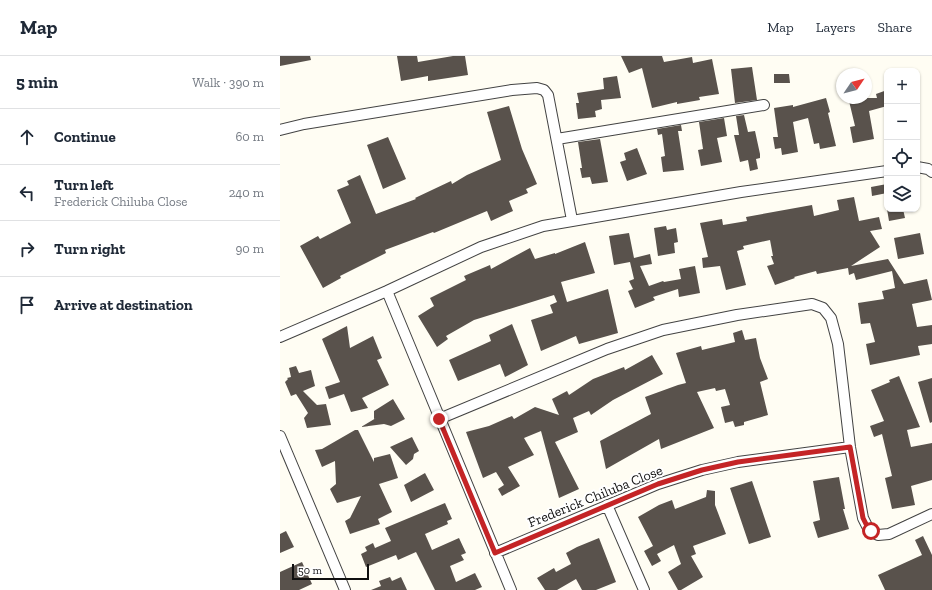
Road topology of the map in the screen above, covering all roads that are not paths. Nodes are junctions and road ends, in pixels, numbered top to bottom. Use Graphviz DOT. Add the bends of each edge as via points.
graph roads {
  1 [pos="764,105"];
  2 [pos="280,130"];
  3 [pos="558,139"];
  4 [pos="920,168"];
  5 [pos="884,171"];
  6 [pos="932,172"];
  7 [pos="572,220"];
  8 [pos="387,291"];
  9 [pos="280,338"];
  10 [pos="439,419"];
  11 [pos="280,436"];
  12 [pos="850,447"];
  13 [pos="607,505"];
  14 [pos="932,514"];
  15 [pos="495,553"];
  16 [pos="345,590"];
  17 [pos="510,590"];
  18 [pos="644,590"];
  1 -- 3 [label="street"];
  2 -- 3 [label="street" via="370,112 537,88 544,90 548,95"];
  3 -- 7 [label="street"];
  4 -- 6 [label="street"];
  5 -- 7 [label="street"];
  7 -- 8 [label="street" via="543,226 481,247"];
  8 -- 9 [label="street"];
  8 -- 10 [label="street"];
  10 -- 12 [label="street" via="606,349 663,330 737,315 812,304 823,308 831,318 838,344"];
  10 -- 15 [label="street"];
  11 -- 16 [label="street"];
  12 -- 13 [label="street, Frederick Chiluba Close" via="738,462 702,470 658,484"];
  12 -- 14 [label="street" via="863,518 871,531 878,535 888,534"];
  13 -- 15 [label="street, Frederick Chiluba Close"];
  13 -- 18 [label="street"];
  15 -- 17 [label="street"];
}
